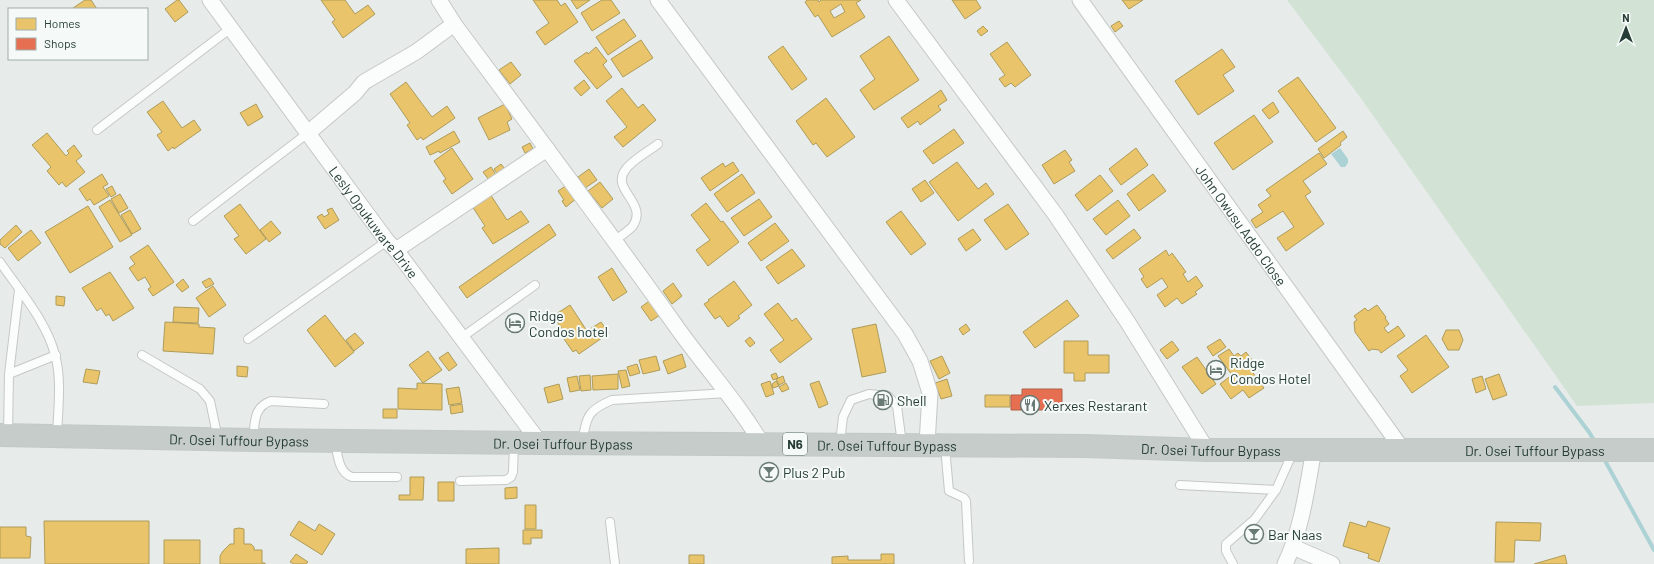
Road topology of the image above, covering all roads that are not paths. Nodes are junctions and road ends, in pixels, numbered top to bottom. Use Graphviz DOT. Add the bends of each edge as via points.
graph roads {
  1 [pos="210,0"];
  2 [pos="439,0"];
  3 [pos="658,0"];
  4 [pos="896,0"];
  5 [pos="1080,0"];
  6 [pos="454,24"];
  7 [pos="231,28"];
  8 [pos="97,130"];
  9 [pos="308,134"];
  10 [pos="658,144"];
  11 [pos="547,149"];
  12 [pos="193,221"];
  13 [pos="615,241"];
  14 [pos="392,246"];
  15 [pos="0,262"];
  16 [pos="535,285"];
  17 [pos="19,290"];
  18 [pos="461,338"];
  19 [pos="248,339"];
  20 [pos="142,354"];
  21 [pos="56,355"];
  22 [pos="9,374"];
  23 [pos="728,393"];
  24 [pos="324,404"];
  25 [pos="4,435"];
  26 [pos="57,435"];
  27 [pos="218,440"];
  28 [pos="253,440"];
  29 [pos="335,441"];
  30 [pos="514,443"];
  31 [pos="540,443"];
  32 [pos="582,443"];
  33 [pos="762,444"];
  34 [pos="840,444"];
  35 [pos="902,444"];
  36 [pos="936,444"];
  37 [pos="1304,449"];
  38 [pos="1207,450"];
  39 [pos="1404,450"];
  40 [pos="1654,450"];
  41 [pos="397,477"];
  42 [pos="460,481"];
  43 [pos="1180,485"];
  44 [pos="1276,490"];
  45 [pos="610,522"];
  46 [pos="1293,547"];
  47 [pos="969,561"];
  48 [pos="615,564"];
  49 [pos="1234,564"];
  50 [pos="1285,564"];
  51 [pos="1332,564"];
  1 -- 7 [label="street, Lesly Opukuware Drive"];
  2 -- 6 [label="street"];
  3 -- 36 [label="street" via="905,334 920,361 930,393"];
  4 -- 38 [label="street" via="1055,214 1127,321"];
  5 -- 39 [label="street, John Owusu Addo Close"];
  6 -- 9 [label="street" via="416,52 364,82"];
  6 -- 11 [label="street"];
  7 -- 8 [label="lane"];
  7 -- 9 [label="street, Lesly Opukuware Drive"];
  9 -- 12 [label="lane"];
  9 -- 14 [label="street, Lesly Opukuware Drive"];
  10 -- 13 [label="lane" via="626,168 621,178 623,188 634,202 637,215 632,226"];
  11 -- 13 [label="street"];
  11 -- 14 [label="street"];
  13 -- 23 [label="street" via="686,340"];
  14 -- 18 [label="street, Lesly Opukuware Drive"];
  14 -- 19 [label="lane"];
  15 -- 17 [label="lane"];
  16 -- 18 [label="lane"];
  17 -- 21 [label="lane" via="44,326"];
  17 -- 22 [label="lane"];
  18 -- 31 [label="street, Lesly Opukuware Drive"];
  20 -- 27 [label="lane" via="200,390 210,401"];
  21 -- 22 [label="lane"];
  21 -- 26 [label="lane" via="59,387"];
  22 -- 25 [label="lane"];
  23 -- 32 [label="lane" via="612,400 597,406 587,417"];
  23 -- 33 [label="street"];
  24 -- 28 [label="lane" via="271,401 263,404 257,409"];
  25 -- 26 [label="highway, Dr. Osei Tuffour Bypass / N6"];
  26 -- 27 [label="highway, Dr. Osei Tuffour Bypass / N6"];
  27 -- 28 [label="highway, Dr. Osei Tuffour Bypass / N6"];
  28 -- 29 [label="highway, Dr. Osei Tuffour Bypass / N6"];
  29 -- 30 [label="highway, Dr. Osei Tuffour Bypass / N6"];
  29 -- 41 [label="lane" via="342,471 347,475"];
  30 -- 31 [label="highway, Dr. Osei Tuffour Bypass / N6"];
  30 -- 42 [label="lane" via="511,477 506,480"];
  31 -- 32 [label="highway, Dr. Osei Tuffour Bypass / N6"];
  32 -- 33 [label="highway, Dr. Osei Tuffour Bypass / N6"];
  33 -- 34 [label="highway, Dr. Osei Tuffour Bypass / N6"];
  34 -- 35 [label="highway, Dr. Osei Tuffour Bypass / N6"];
  34 -- 35 [label="lane" via="843,417 851,400 869,394 888,396 897,406"];
  35 -- 36 [label="highway, Dr. Osei Tuffour Bypass / N6"];
  36 -- 38 [label="highway, Dr. Osei Tuffour Bypass / N6"];
  36 -- 47 [label="lane" via="949,491 966,501"];
  37 -- 38 [label="highway, Dr. Osei Tuffour Bypass / N6"];
  37 -- 39 [label="highway, Dr. Osei Tuffour Bypass / N6"];
  37 -- 44 [label="lane"];
  37 -- 46 [label="street"];
  39 -- 40 [label="highway, Dr. Osei Tuffour Bypass / N6"];
  43 -- 44 [label="lane"];
  44 -- 49 [label="lane" via="1255,519 1226,544 1226,552"];
  45 -- 48 [label="lane"];
  46 -- 50 [label="street"];
  46 -- 51 [label="street"];
}
